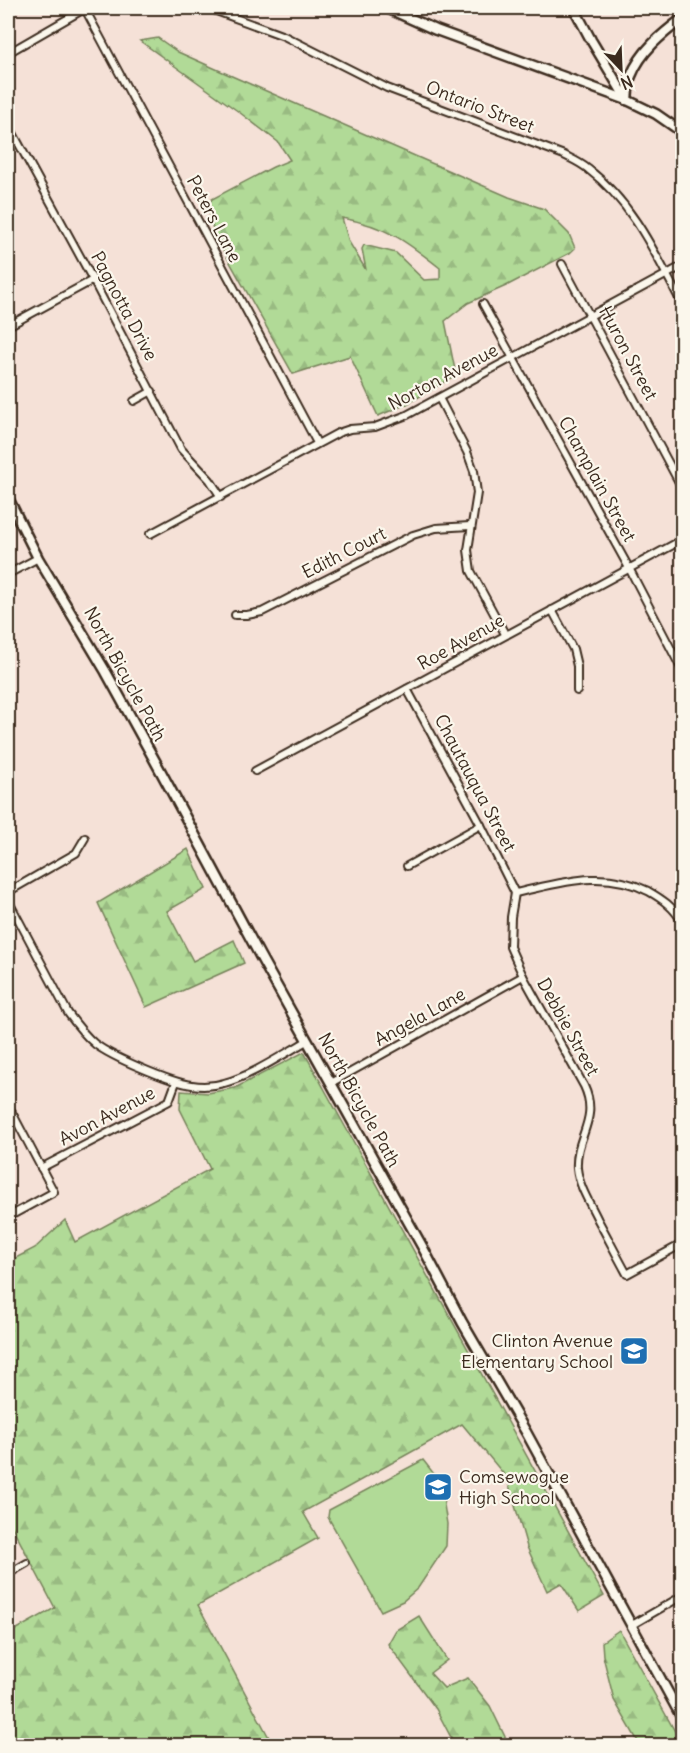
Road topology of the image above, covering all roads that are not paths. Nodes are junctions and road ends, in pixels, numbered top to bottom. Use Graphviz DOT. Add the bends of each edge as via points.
graph roads {
  1 [pos="85,8"];
  2 [pos="208,8"];
  3 [pos="387,8"];
  4 [pos="574,8"];
  5 [pos="682,19"];
  6 [pos="8,53"];
  7 [pos="627,100"];
  8 [pos="8,128"];
  9 [pos="682,132"];
  10 [pos="562,264"];
  11 [pos="682,266"];
  12 [pos="666,274"];
  13 [pos="93,280"];
  14 [pos="483,304"];
  15 [pos="682,304"];
  16 [pos="591,315"];
  17 [pos="8,326"];
  18 [pos="512,357"];
  19 [pos="152,391"];
  20 [pos="439,398"];
  21 [pos="134,401"];
  22 [pos="317,443"];
  23 [pos="682,488"];
  24 [pos="221,497"];
  25 [pos="8,498"];
  26 [pos="470,526"];
  27 [pos="150,534"];
  28 [pos="682,540"];
  29 [pos="38,558"];
  30 [pos="629,568"];
  31 [pos="8,573"];
  32 [pos="552,610"];
  33 [pos="235,615"];
  34 [pos="505,634"];
  35 [pos="682,670"];
  36 [pos="407,688"];
  37 [pos="577,691"];
  38 [pos="255,771"];
  39 [pos="482,825"];
  40 [pos="85,838"];
  41 [pos="407,866"];
  42 [pos="8,892"];
  43 [pos="515,893"];
  44 [pos="8,900"];
  45 [pos="682,922"];
  46 [pos="522,976"];
  47 [pos="307,1041"];
  48 [pos="176,1082"];
  49 [pos="331,1083"];
  50 [pos="8,1105"];
  51 [pos="41,1168"];
  52 [pos="8,1217"];
  53 [pos="682,1244"];
  54 [pos="27,1563"];
  55 [pos="8,1574"];
  56 [pos="682,1596"];
  57 [pos="632,1625"];
  58 [pos="682,1718"];
  1 -- 6 [label="street"];
  1 -- 22 [label="street, Peters Lane"];
  2 -- 12 [label="street, Ontario Street" via="284,36 387,88 564,154 587,168 622,202"];
  3 -- 7 [label="street" via="436,30"];
  4 -- 7 [label="street"];
  5 -- 7 [label="street" via="639,61 630,78"];
  7 -- 9 [label="street"];
  8 -- 13 [label="street, Pagnotta Drive"];
  10 -- 16 [label="street, Huron Street"];
  11 -- 12 [label="street, Norton Avenue"];
  12 -- 15 [label="street, Ontario Street"];
  12 -- 16 [label="street, Norton Avenue"];
  13 -- 17 [label="street"];
  13 -- 19 [label="street, Pagnotta Drive"];
  14 -- 18 [label="street, Champlain Street"];
  16 -- 18 [label="street, Norton Avenue"];
  16 -- 23 [label="street, Huron Street"];
  18 -- 20 [label="street, Norton Avenue"];
  18 -- 30 [label="street, Champlain Street"];
  19 -- 21 [label="street"];
  19 -- 24 [label="street, Pagnotta Drive" via="182,449"];
  20 -- 22 [label="street, Norton Avenue" via="389,423 350,429"];
  20 -- 26 [label="street" via="474,471 477,493"];
  22 -- 24 [label="street, Norton Avenue"];
  24 -- 27 [label="street, Norton Avenue"];
  25 -- 29 [label="street, North Bicycle Path"];
  26 -- 33 [label="street, Edith Court" via="436,528 413,535 262,612"];
  26 -- 34 [label="street" via="471,571"];
  28 -- 30 [label="street, Roe Avenue"];
  29 -- 31 [label="street"];
  29 -- 47 [label="street, North Bicycle Path" via="106,672"];
  30 -- 32 [label="street, Roe Avenue"];
  30 -- 35 [label="street, Champlain Street"];
  32 -- 34 [label="street, Roe Avenue"];
  32 -- 37 [label="street" via="573,649"];
  34 -- 36 [label="street, Roe Avenue"];
  36 -- 38 [label="street, Roe Avenue"];
  36 -- 39 [label="street, Chautauqua Street"];
  39 -- 41 [label="street"];
  39 -- 43 [label="street, Chautauqua Street"];
  40 -- 42 [label="street" via="76,854"];
  43 -- 45 [label="street" via="576,880 609,879 632,883 665,901"];
  43 -- 46 [label="street, Debbie Street" via="510,947"];
  44 -- 48 [label="street" via="80,1030 106,1052"];
  46 -- 49 [label="street, Angela Lane"];
  46 -- 53 [label="street, Debbie Street" via="588,1094 590,1112 578,1151 579,1179 627,1274"];
  47 -- 48 [label="street" via="226,1083 201,1086"];
  47 -- 49 [label="street, North Bicycle Path"];
  48 -- 51 [label="street, Avon Avenue" via="169,1101"];
  49 -- 57 [label="street, North Bicycle Path"];
  50 -- 51 [label="street"];
  51 -- 52 [label="street" via="54,1192"];
  54 -- 55 [label="street"];
  56 -- 57 [label="street"];
  57 -- 58 [label="street, North Bicycle Path"];
}
